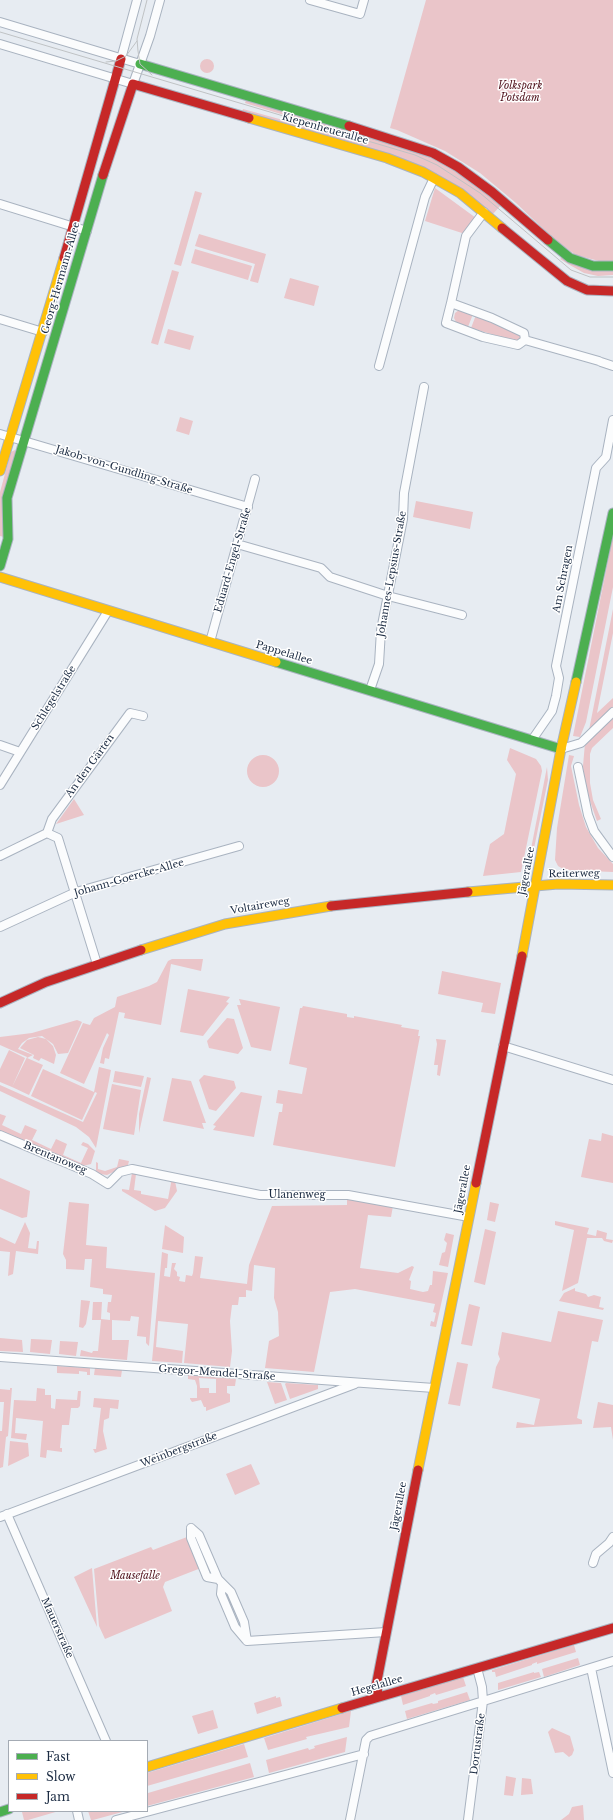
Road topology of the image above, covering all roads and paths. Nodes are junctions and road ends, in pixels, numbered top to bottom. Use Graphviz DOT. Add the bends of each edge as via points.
graph roads {
  1 [pos="136,0"];
  2 [pos="160,0"];
  3 [pos="310,0"];
  4 [pos="364,0"];
  5 [pos="0,22"];
  6 [pos="0,44"];
  7 [pos="121,58"];
  8 [pos="140,64"];
  9 [pos="115,79"];
  10 [pos="133,84"];
  11 [pos="434,178"];
  12 [pos="0,204"];
  13 [pos="484,212"];
  14 [pos="74,226"];
  15 [pos="87,230"];
  16 [pos="613,266"];
  17 [pos="613,291"];
  18 [pos="451,303"];
  19 [pos="0,319"];
  20 [pos="43,332"];
  21 [pos="526,340"];
  22 [pos="379,366"];
  23 [pos="613,366"];
  24 [pos="424,387"];
  25 [pos="613,420"];
  26 [pos="0,434"];
  27 [pos="11,438"];
  28 [pos="24,441"];
  29 [pos="0,471"];
  30 [pos="255,479"];
  31 [pos="248,507"];
  32 [pos="613,513"];
  33 [pos="237,544"];
  34 [pos="0,566"];
  35 [pos="0,577"];
  36 [pos="388,596"];
  37 [pos="108,611"];
  38 [pos="462,615"];
  39 [pos="210,642"];
  40 [pos="370,690"];
  41 [pos="613,712"];
  42 [pos="143,716"];
  43 [pos="532,740"];
  44 [pos="0,745"];
  45 [pos="561,750"];
  46 [pos="20,752"];
  47 [pos="578,767"];
  48 [pos="0,786"];
  49 [pos="47,833"];
  50 [pos="239,846"];
  51 [pos="0,856"];
  52 [pos="613,857"];
  53 [pos="613,885"];
  54 [pos="536,886"];
  55 [pos="76,892"];
  56 [pos="0,927"];
  57 [pos="97,964"];
  58 [pos="0,1002"];
  59 [pos="503,1046"];
  60 [pos="613,1080"];
  61 [pos="0,1135"];
  62 [pos="108,1184"];
  63 [pos="469,1217"];
  64 [pos="0,1358"];
  65 [pos="358,1383"];
  66 [pos="434,1388"];
  67 [pos="4,1516"];
  68 [pos="613,1537"];
  69 [pos="609,1546"];
  70 [pos="593,1563"];
  71 [pos="220,1582"];
  72 [pos="613,1628"];
  73 [pos="386,1632"];
  74 [pos="613,1661"];
  75 [pos="477,1668"];
  76 [pos="591,1668"];
  77 [pos="379,1697"];
  78 [pos="483,1701"];
  79 [pos="106,1740"];
  80 [pos="364,1754"];
  81 [pos="148,1767"];
  82 [pos="613,1772"];
  83 [pos="148,1811"];
  84 [pos="146,1812"];
  85 [pos="116,1820"];
  86 [pos="350,1820"];
  87 [pos="468,1820"];
  1 -- 7 [label="street, Georg-Hermann-Allee"];
  2 -- 8 [label="street, Georg-Hermann-Allee"];
  3 -- 4 [label="street" via="360,14"];
  5 -- 7 [label="street, Kiepenheuerallee"];
  6 -- 9 [label="street, Kiepenheuerallee"];
  7 -- 8 [label="street, Kiepenheuerallee"];
  7 -- 9 [label="street, Georg-Hermann-Allee"];
  8 -- 10 [label="street, Georg-Hermann-Allee"];
  8 -- 16 [label="street, Kiepenheuerallee" via="433,153 458,167 492,192 566,255 593,266"];
  9 -- 10 [label="street, Kiepenheuerallee"];
  9 -- 14 [label="street, Georg-Hermann-Allee"];
  10 -- 11 [label="street, Kiepenheuerallee" via="387,158"];
  10 -- 15 [label="street, Georg-Hermann-Allee"];
  11 -- 13 [label="street, Kiepenheuerallee" via="460,193"];
  11 -- 22 [label="street" via="425,196"];
  12 -- 14 [label="street"];
  13 -- 17 [label="street, Kiepenheuerallee" via="567,281 587,290"];
  13 -- 18 [label="street" via="466,236"];
  14 -- 15 [label="street"];
  14 -- 20 [label="street, Georg-Hermann-Allee"];
  15 -- 28 [label="street, Georg-Hermann-Allee"];
  18 -- 21 [label="street" via="524,333"];
  18 -- 21 [label="street" via="446,323 483,337 518,345"];
  19 -- 20 [label="street"];
  20 -- 27 [label="street, Georg-Hermann-Allee"];
  21 -- 23 [label="street"];
  24 -- 36 [label="street, Johannes-Lepsius-Straße"];
  25 -- 43 [label="street, Am Schragen" via="606,457 596,468 556,666 560,678 556,696 552,711"];
  26 -- 27 [label="street, Jakob-von-Gundling-Straße"];
  27 -- 28 [label="street, Jakob-von-Gundling-Straße"];
  27 -- 29 [label="street, Georg-Hermann-Allee"];
  28 -- 31 [label="street, Jakob-von-Gundling-Straße"];
  28 -- 34 [label="street, Georg-Hermann-Allee" via="8,498 8,539"];
  30 -- 31 [label="street, Eduard-Engel-Straße"];
  31 -- 33 [label="street, Eduard-Engel-Straße"];
  32 -- 45 [label="street"];
  33 -- 36 [label="street" via="321,568 330,577"];
  33 -- 39 [label="street, Eduard-Engel-Straße"];
  35 -- 37 [label="street, Pappelallee"];
  36 -- 38 [label="street"];
  36 -- 40 [label="street, Johannes-Lepsius-Straße" via="381,630 379,664"];
  37 -- 39 [label="street, Pappelallee"];
  37 -- 46 [label="street, Schlegelstraße"];
  39 -- 40 [label="street, Pappelallee"];
  40 -- 43 [label="street, Pappelallee"];
  41 -- 45 [label="street" via="581,743"];
  42 -- 49 [label="street, An den Gärten" via="130,713 52,819"];
  43 -- 45 [label="street, Pappelallee"];
  44 -- 46 [label="street"];
  45 -- 54 [label="street, Jägerallee"];
  46 -- 48 [label="street, Schlegelstraße"];
  47 -- 52 [label="street" via="588,816 597,836"];
  49 -- 51 [label="street"];
  49 -- 55 [label="street" via="58,838"];
  50 -- 55 [label="street, Johann-Goercke-Allee"];
  53 -- 54 [label="street, Reiterweg"];
  54 -- 57 [label="street, Voltaireweg" via="346,904 225,924"];
  54 -- 59 [label="street, Jägerallee"];
  55 -- 56 [label="street, Johann-Goercke-Allee"];
  55 -- 57 [label="street"];
  57 -- 58 [label="street, Voltaireweg"];
  59 -- 60 [label="street"];
  59 -- 63 [label="street, Jägerallee"];
  61 -- 62 [label="street, Brentanoweg" via="92,1174"];
  62 -- 63 [label="street, Ulanenweg" via="120,1172 132,1169 260,1195 348,1195"];
  63 -- 66 [label="street, Jägerallee"];
  64 -- 65 [label="street, Gregor-Mendel-Straße"];
  65 -- 66 [label="street, Gregor-Mendel-Straße"];
  65 -- 67 [label="street, Weinbergstraße"];
  66 -- 73 [label="street, Jägerallee"];
  67 -- 79 [label="street, Mauerstraße"];
  68 -- 69 [label="street"];
  69 -- 70 [label="street" via="596,1554"];
  71 -- 71 [label="street" via="200,1535 191,1528 190,1538 207,1576"];
  71 -- 73 [label="street" via="231,1592 244,1622 247,1640"];
  72 -- 75 [label="street, Hegelallee"];
  73 -- 77 [label="street, Jägerallee" via="376,1686"];
  74 -- 76 [label="street"];
  75 -- 77 [label="street, Hegelallee"];
  75 -- 78 [label="street, Dortustraße"];
  76 -- 78 [label="street"];
  76 -- 82 [label="street"];
  77 -- 81 [label="street, Hegelallee"];
  78 -- 80 [label="street" via="368,1738"];
  78 -- 87 [label="street, Dortustraße"];
  80 -- 83 [label="street"];
  80 -- 86 [label="street"];
  84 -- 85 [label="street"];
}
